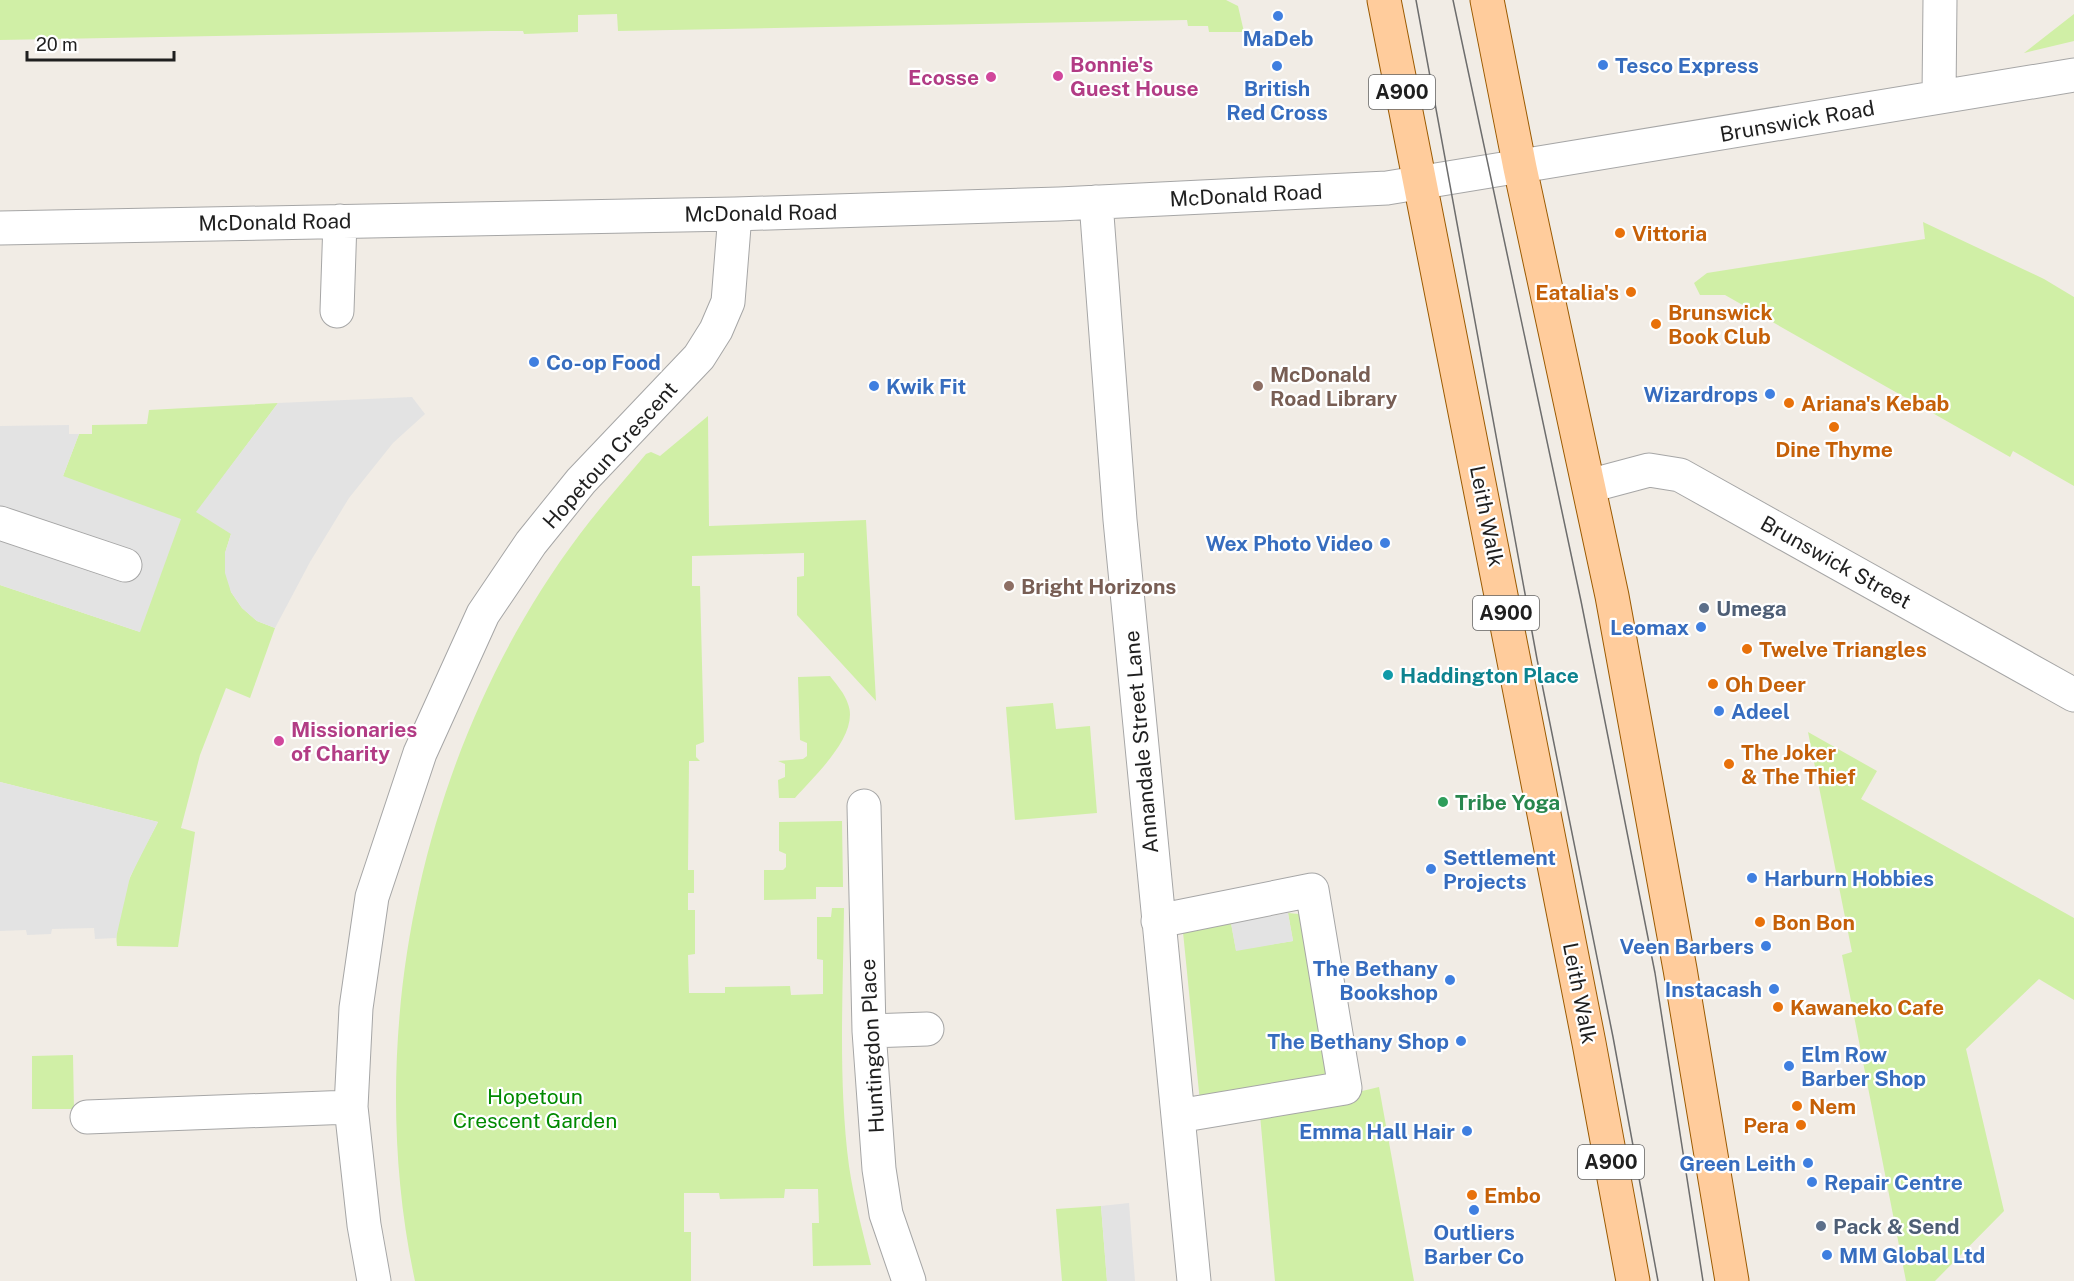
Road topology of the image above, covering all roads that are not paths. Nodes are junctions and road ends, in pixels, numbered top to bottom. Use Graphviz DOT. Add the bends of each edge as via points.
graph roads {
  1 [pos="1384,0"];
  2 [pos="1487,0"];
  3 [pos="1940,0"];
  4 [pos="2074,75"];
  5 [pos="1939,96"];
  6 [pos="1520,168"];
  7 [pos="1420,184"];
  8 [pos="1096,202"];
  9 [pos="735,214"];
  10 [pos="340,221"];
  11 [pos="0,228"];
  12 [pos="337,311"];
  13 [pos="1589,486"];
  14 [pos="0,523"];
  15 [pos="125,565"];
  16 [pos="2074,695"];
  17 [pos="864,806"];
  18 [pos="1158,921"];
  19 [pos="927,1029"];
  20 [pos="869,1030"];
  21 [pos="351,1107"];
  22 [pos="1178,1116"];
  23 [pos="87,1117"];
  24 [pos="374,1281"];
  25 [pos="909,1281"];
  26 [pos="1194,1281"];
  27 [pos="1633,1281"];
  28 [pos="1732,1281"];
  1 -- 7 [label="main road, Leith Walk / A900"];
  2 -- 6 [label="main road"];
  3 -- 5 [label="street"];
  4 -- 5 [label="street, Brunswick Road"];
  5 -- 6 [label="street, Brunswick Road"];
  6 -- 7 [label="street, McDonald Road"];
  6 -- 13 [label="main road"];
  7 -- 8 [label="street, McDonald Road"];
  7 -- 27 [label="main road, Leith Walk / A900" via="1583,1007"];
  8 -- 9 [label="street, McDonald Road"];
  8 -- 18 [label="street, Annandale Street Lane" via="1120,520"];
  9 -- 10 [label="street, McDonald Road"];
  9 -- 21 [label="street, Hopetoun Crescent" via="728,302 716,330 699,357 581,481 531,543 483,614 420,753 372,897 356,1008"];
  10 -- 11 [label="street, McDonald Road"];
  10 -- 12 [label="street"];
  13 -- 16 [label="street, Brunswick Street" via="1649,470 1680,475"];
  13 -- 28 [label="main road" via="1680,969"];
  14 -- 15 [label="street"];
  17 -- 20 [label="street, Huntingdon Place"];
  18 -- 22 [label="street, Annandale Street Lane"];
  18 -- 22 [label="street" via="1312,890 1345,1088"];
  19 -- 20 [label="street"];
  20 -- 25 [label="street, Huntingdon Place" via="886,1214"];
  21 -- 23 [label="street"];
  21 -- 24 [label="street, Hopetoun Crescent"];
  22 -- 26 [label="street, Annandale Street Lane"];
}
